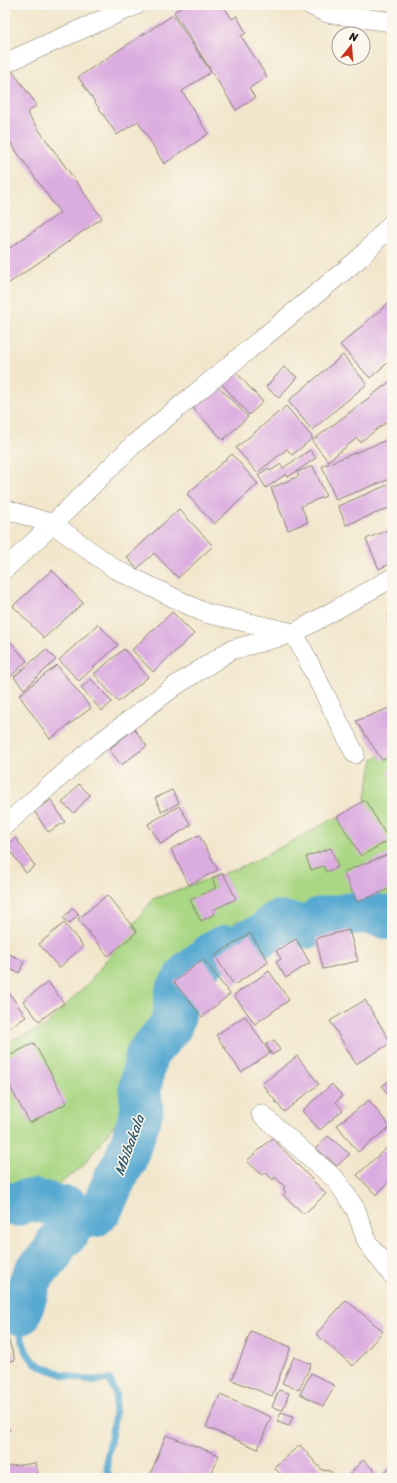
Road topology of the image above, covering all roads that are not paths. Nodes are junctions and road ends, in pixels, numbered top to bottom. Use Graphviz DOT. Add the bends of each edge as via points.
graph roads {
  1 [pos="136,5"];
  2 [pos="310,5"];
  3 [pos="392,22"];
  4 [pos="5,63"];
  5 [pos="392,223"];
  6 [pos="5,509"];
  7 [pos="53,524"];
  8 [pos="5,569"];
  9 [pos="392,578"];
  10 [pos="294,633"];
  11 [pos="355,754"];
  12 [pos="5,825"];
  13 [pos="261,1114"];
  14 [pos="392,1274"];
  1 -- 4 [label="street"];
  2 -- 3 [label="street" via="327,13"];
  5 -- 7 [label="street" via="361,257 134,444"];
  6 -- 7 [label="street"];
  7 -- 8 [label="street"];
  7 -- 10 [label="street" via="115,569 205,613"];
  9 -- 10 [label="street"];
  10 -- 11 [label="street"];
  10 -- 12 [label="street" via="231,650 175,686 94,747"];
  13 -- 14 [label="street" via="336,1180 356,1210 367,1242"];
}
